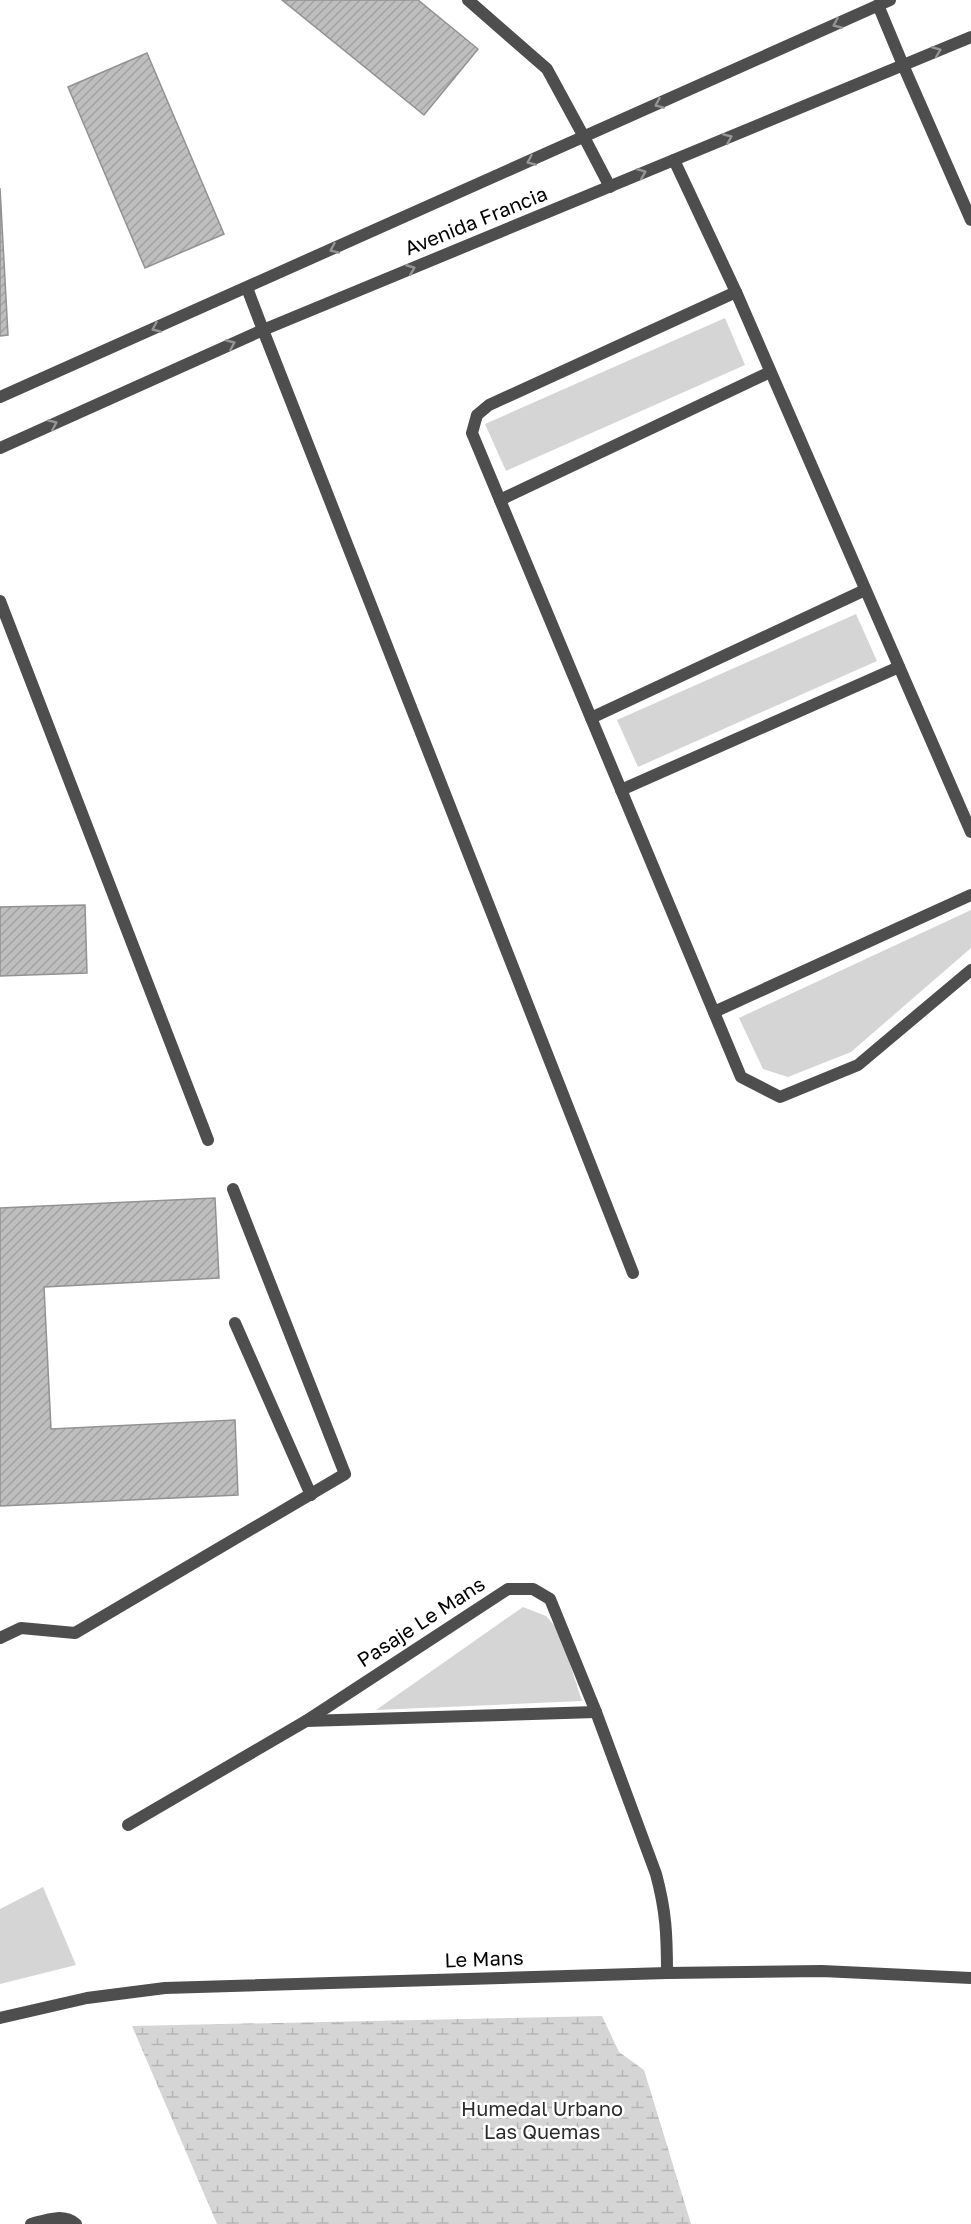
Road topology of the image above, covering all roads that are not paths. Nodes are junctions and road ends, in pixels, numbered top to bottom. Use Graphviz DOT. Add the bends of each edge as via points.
graph roads {
  1 [pos="468,0"];
  2 [pos="890,0"];
  3 [pos="878,5"];
  4 [pos="971,37"];
  5 [pos="903,65"];
  6 [pos="584,137"];
  7 [pos="674,160"];
  8 [pos="610,187"];
  9 [pos="971,220"];
  10 [pos="247,288"];
  11 [pos="736,292"];
  12 [pos="263,330"];
  13 [pos="770,372"];
  14 [pos="0,397"];
  15 [pos="0,448"];
  16 [pos="500,500"];
  17 [pos="865,590"];
  18 [pos="0,601"];
  19 [pos="898,667"];
  20 [pos="591,718"];
  21 [pos="621,790"];
  22 [pos="971,832"];
  23 [pos="971,895"];
  24 [pos="971,970"];
  25 [pos="714,1012"];
  26 [pos="208,1140"];
  27 [pos="233,1189"];
  28 [pos="633,1273"];
  29 [pos="235,1323"];
  30 [pos="311,1495"];
  31 [pos="0,1638"];
  32 [pos="596,1712"];
  33 [pos="306,1721"];
  34 [pos="128,1826"];
  35 [pos="667,1973"];
  36 [pos="971,1978"];
  37 [pos="0,2018"];
  38 [pos="31,2224"];
  39 [pos="76,2224"];
  1 -- 6 [label="street" via="547,69"];
  2 -- 3 [label="street, Avenida Francia"];
  3 -- 5 [label="street"];
  3 -- 6 [label="street, Avenida Francia, one-way"];
  5 -- 4 [label="street, Avenida Francia, one-way"];
  7 -- 5 [label="street, Avenida Francia, one-way"];
  5 -- 9 [label="street"];
  6 -- 8 [label="street"];
  6 -- 10 [label="street, Avenida Francia, one-way"];
  8 -- 7 [label="street, Avenida Francia, one-way"];
  7 -- 11 [label="street"];
  12 -- 8 [label="street, Avenida Francia, one-way"];
  10 -- 12 [label="street"];
  10 -- 14 [label="street, Avenida Francia, one-way"];
  11 -- 13 [label="street"];
  11 -- 16 [label="street" via="489,405 477,416 472,433"];
  15 -- 12 [label="street, Avenida Francia, one-way"];
  12 -- 28 [label="street"];
  13 -- 16 [label="street"];
  13 -- 17 [label="street"];
  16 -- 20 [label="street"];
  17 -- 19 [label="street"];
  17 -- 20 [label="street"];
  18 -- 26 [label="street"];
  19 -- 21 [label="street"];
  19 -- 22 [label="street"];
  20 -- 21 [label="street"];
  21 -- 25 [label="street"];
  23 -- 25 [label="street"];
  24 -- 25 [label="street" via="858,1065 780,1098 741,1077"];
  27 -- 30 [label="street" via="345,1474"];
  29 -- 30 [label="street"];
  30 -- 31 [label="street" via="75,1633 21,1628"];
  32 -- 33 [label="street, Pasaje Le Mans"];
  32 -- 33 [label="street, Pasaje Le Mans" via="550,1599 533,1588 508,1588"];
  32 -- 35 [label="street, Pasaje Le Mans" via="663,1899 668,1930"];
  33 -- 34 [label="street, Pasaje Le Mans"];
  35 -- 36 [label="street, Le Mans" via="822,1971"];
  35 -- 37 [label="street, Le Mans" via="165,1988 87,1998"];
  38 -- 39 [label="street" via="59,2217"];
}
